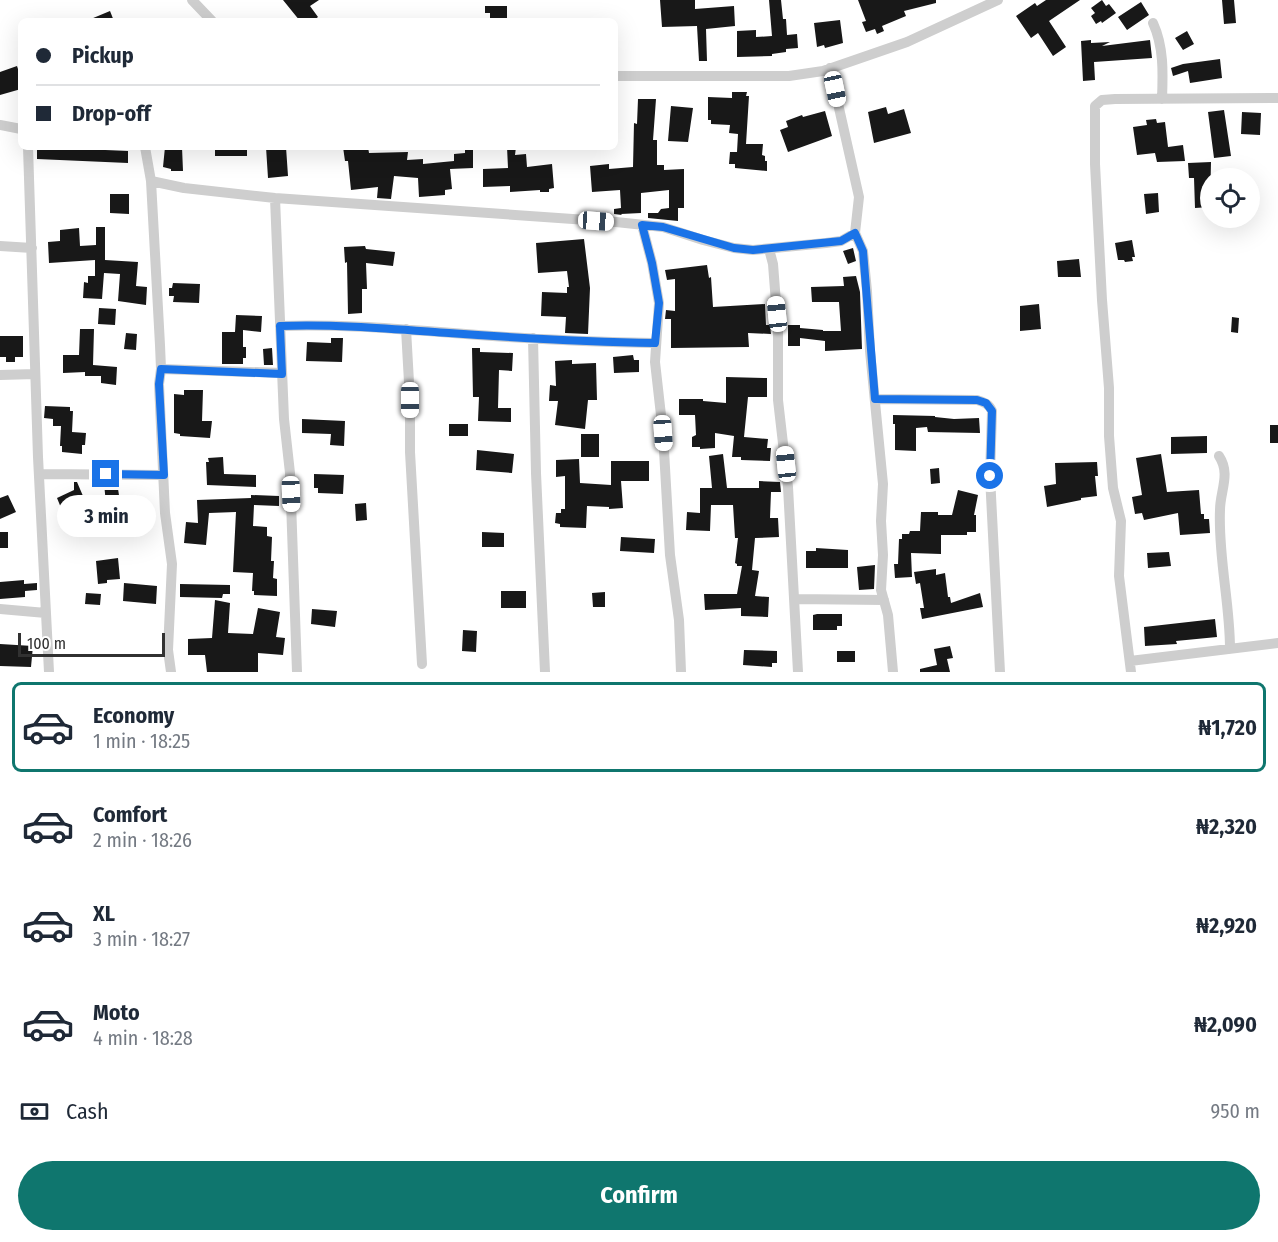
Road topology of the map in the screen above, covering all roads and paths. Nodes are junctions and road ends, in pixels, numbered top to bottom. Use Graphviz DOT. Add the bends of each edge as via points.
graph roads {
  1 [pos="192,0"];
  2 [pos="998,0"];
  3 [pos="209,18"];
  4 [pos="1152,23"];
  5 [pos="830,68"];
  6 [pos="618,76"];
  7 [pos="1278,98"];
  8 [pos="1162,99"];
  9 [pos="0,125"];
  10 [pos="18,128"];
  11 [pos="28,150"];
  12 [pos="146,150"];
  13 [pos="151,181"];
  14 [pos="275,198"];
  15 [pos="642,225"];
  16 [pos="855,233"];
  17 [pos="0,246"];
  18 [pos="32,248"];
  19 [pos="769,249"];
  20 [pos="280,326"];
  21 [pos="405,329"];
  22 [pos="533,338"];
  23 [pos="655,343"];
  24 [pos="161,369"];
  25 [pos="35,374"];
  26 [pos="282,374"];
  27 [pos="0,375"];
  28 [pos="875,399"];
  29 [pos="1219,456"];
  30 [pos="39,474"];
  31 [pos="164,475"];
  32 [pos="794,599"];
  33 [pos="884,600"];
  34 [pos="0,609"];
  35 [pos="46,613"];
  36 [pos="1278,643"];
  37 [pos="1230,649"];
  38 [pos="422,664"];
  39 [pos="1131,667"];
  40 [pos="49,672"];
  41 [pos="171,672"];
  42 [pos="297,672"];
  43 [pos="545,672"];
  44 [pos="681,672"];
  45 [pos="798,672"];
  46 [pos="893,672"];
  47 [pos="1000,672"];
  1 -- 3 [label="street"];
  2 -- 5 [label="street" via="907,42"];
  4 -- 8 [label="street" via="1159,36"];
  5 -- 6 [label="street" via="789,76"];
  5 -- 16 [label="street" via="859,197"];
  7 -- 8 [label="street"];
  8 -- 39 [label="street" via="1102,100 1093,112 1112,477 1121,521 1119,576"];
  9 -- 10 [label="street"];
  11 -- 18 [label="street"];
  12 -- 13 [label="street"];
  13 -- 14 [label="street"];
  13 -- 24 [label="street"];
  14 -- 15 [label="street"];
  14 -- 20 [label="street"];
  15 -- 19 [label="street" via="663,227 734,248"];
  15 -- 23 [label="street" via="659,303"];
  16 -- 19 [label="street" via="841,241"];
  16 -- 28 [label="street" via="863,251"];
  17 -- 18 [label="street"];
  18 -- 25 [label="street"];
  19 -- 32 [label="street" via="778,329 778,400"];
  20 -- 21 [label="street"];
  20 -- 26 [label="street"];
  21 -- 22 [label="street"];
  21 -- 38 [label="street"];
  22 -- 23 [label="street"];
  22 -- 43 [label="street"];
  23 -- 44 [label="street"];
  24 -- 26 [label="street"];
  24 -- 31 [label="street"];
  25 -- 27 [label="street"];
  25 -- 30 [label="street"];
  26 -- 42 [label="street"];
  28 -- 33 [label="street" via="883,484"];
  28 -- 47 [label="street" via="977,400 992,411 990,476"];
  29 -- 37 [label="street" via="1226,471 1220,520"];
  30 -- 31 [label="street"];
  30 -- 35 [label="street"];
  31 -- 41 [label="street" via="172,564 168,650"];
  32 -- 33 [label="street"];
  32 -- 45 [label="street"];
  33 -- 46 [label="street"];
  34 -- 35 [label="street"];
  35 -- 40 [label="street"];
  36 -- 37 [label="street"];
  37 -- 39 [label="street"];
}
